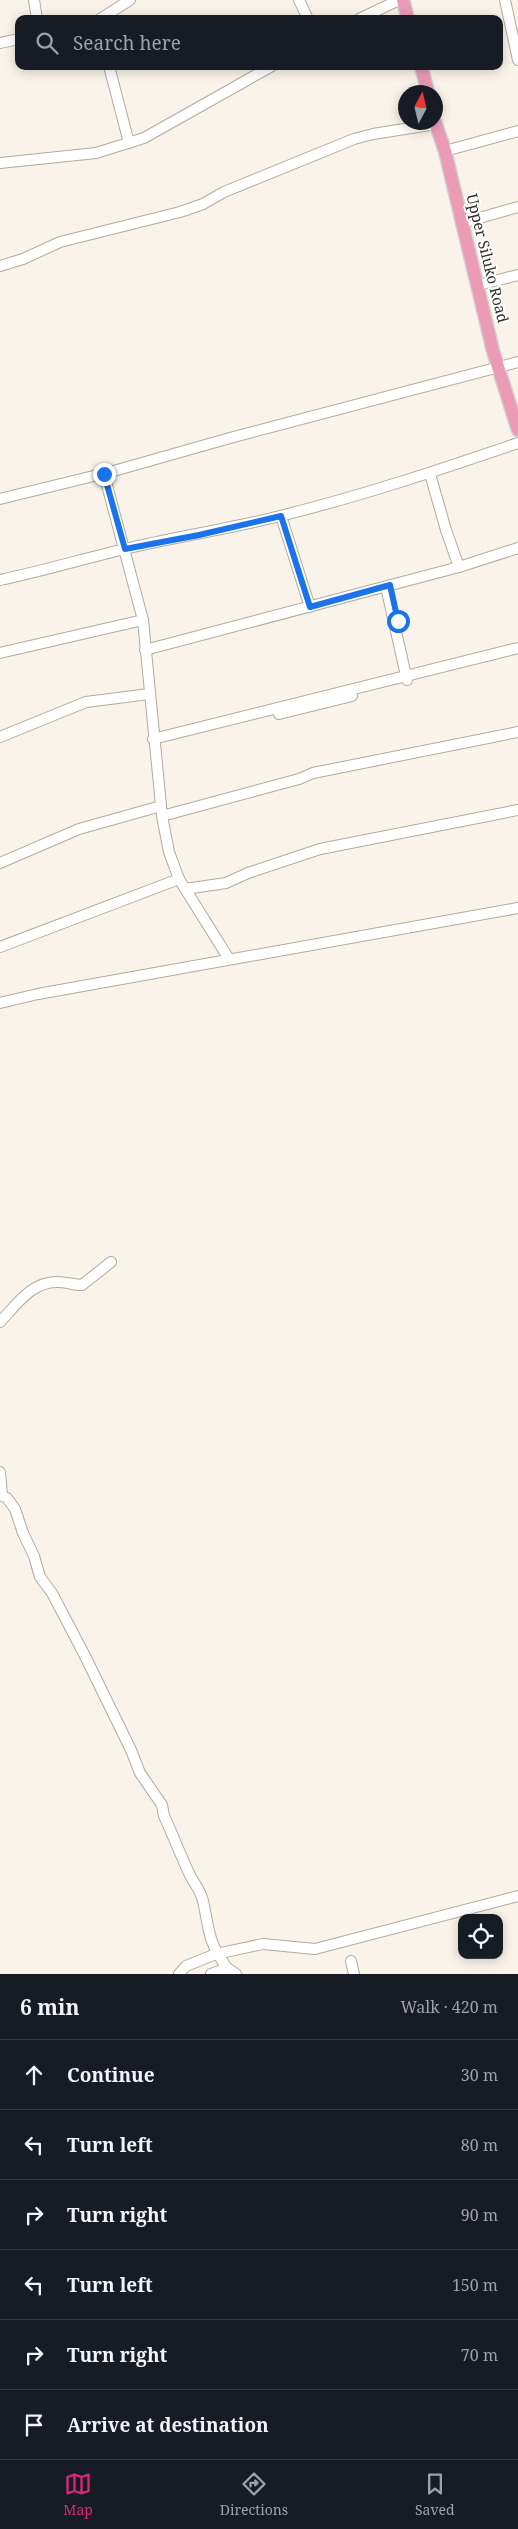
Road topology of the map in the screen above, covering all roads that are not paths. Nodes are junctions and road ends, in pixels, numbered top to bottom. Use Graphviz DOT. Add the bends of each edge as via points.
graph roads {
  1 [pos="34,0"];
  2 [pos="130,0"];
  3 [pos="299,0"];
  4 [pos="399,0"];
  5 [pos="403,0"];
  6 [pos="504,0"];
  7 [pos="36,15"];
  8 [pos="106,15"];
  9 [pos="306,15"];
  10 [pos="367,15"];
  11 [pos="407,15"];
  12 [pos="15,40"];
  13 [pos="0,43"];
  14 [pos="518,60"];
  15 [pos="110,70"];
  16 [pos="265,70"];
  17 [pos="422,70"];
  18 [pos="426,85"];
  19 [pos="398,130"];
  20 [pos="438,130"];
  21 [pos="518,131"];
  22 [pos="129,143"];
  23 [pos="445,151"];
  24 [pos="0,163"];
  25 [pos="518,206"];
  26 [pos="462,223"];
  27 [pos="0,266"];
  28 [pos="518,275"];
  29 [pos="478,285"];
  30 [pos="518,362"];
  31 [pos="498,367"];
  32 [pos="518,430"];
  33 [pos="518,442"];
  34 [pos="104,474"];
  35 [pos="430,474"];
  36 [pos="0,499"];
  37 [pos="281,516"];
  38 [pos="518,548"];
  39 [pos="125,549"];
  40 [pos="459,567"];
  41 [pos="0,580"];
  42 [pos="388,586"];
  43 [pos="310,607"];
  44 [pos="143,620"];
  45 [pos="518,648"];
  46 [pos="145,650"];
  47 [pos="0,653"];
  48 [pos="518,654"];
  49 [pos="408,677"];
  50 [pos="149,694"];
  51 [pos="265,717"];
  52 [pos="518,732"];
  53 [pos="0,737"];
  54 [pos="153,739"];
  55 [pos="518,810"];
  56 [pos="162,811"];
  57 [pos="0,863"];
  58 [pos="179,879"];
  59 [pos="185,889"];
  60 [pos="518,908"];
  61 [pos="0,947"];
  62 [pos="229,959"];
  63 [pos="0,1003"];
  64 [pos="111,1262"];
  65 [pos="0,1322"];
  66 [pos="0,1472"];
  67 [pos="1,1495"];
  68 [pos="518,1896"];
  69 [pos="216,1954"];
  70 [pos="351,1961"];
  71 [pos="227,1968"];
  72 [pos="179,1974"];
  73 [pos="211,1974"];
  74 [pos="236,1974"];
  75 [pos="354,1974"];
  1 -- 7 [label="street"];
  2 -- 8 [label="street"];
  3 -- 9 [label="street"];
  4 -- 10 [label="street"];
  5 -- 11 [label="main road"];
  6 -- 14 [label="street"];
  12 -- 13 [label="street"];
  15 -- 22 [label="street"];
  16 -- 22 [label="street" via="162,129"];
  17 -- 18 [label="main road"];
  19 -- 27 [label="street" via="354,139 180,212 60,242"];
  20 -- 23 [label="main road, Upper Siluko Road"];
  21 -- 23 [label="street"];
  22 -- 24 [label="street" via="96,153"];
  23 -- 26 [label="main road, Upper Siluko Road"];
  25 -- 26 [label="street"];
  26 -- 29 [label="main road, Upper Siluko Road"];
  28 -- 29 [label="street"];
  29 -- 31 [label="main road, Upper Siluko Road"];
  30 -- 31 [label="street"];
  31 -- 32 [label="main road, Upper Siluko Road"];
  31 -- 34 [label="street"];
  33 -- 35 [label="street"];
  34 -- 36 [label="street"];
  34 -- 39 [label="street"];
  35 -- 37 [label="street"];
  35 -- 40 [label="street"];
  37 -- 39 [label="street"];
  37 -- 43 [label="street"];
  38 -- 40 [label="street"];
  39 -- 41 [label="street"];
  39 -- 44 [label="street"];
  40 -- 42 [label="street"];
  42 -- 43 [label="street"];
  42 -- 49 [label="street"];
  43 -- 46 [label="street"];
  44 -- 46 [label="street"];
  44 -- 47 [label="street"];
  45 -- 49 [label="street"];
  46 -- 50 [label="street"];
  48 -- 49 [label="street"];
  49 -- 51 [label="street" via="312,707"];
  49 -- 54 [label="street"];
  50 -- 53 [label="street" via="86,702"];
  50 -- 54 [label="street"];
  52 -- 56 [label="street" via="313,773 290,782"];
  54 -- 56 [label="street"];
  55 -- 59 [label="street" via="320,849 226,883"];
  56 -- 57 [label="street" via="79,829"];
  56 -- 58 [label="street" via="169,852"];
  58 -- 59 [label="street"];
  58 -- 61 [label="street"];
  59 -- 62 [label="street"];
  60 -- 62 [label="street"];
  62 -- 63 [label="street"];
  64 -- 65 [label="street" via="82,1285 58,1282 41,1285 29,1292"];
  66 -- 67 [label="street"];
  67 -- 69 [label="street" via="15,1509 40,1577 52,1593 85,1656 140,1773 162,1806 203,1900 208,1936"];
  68 -- 69 [label="street" via="315,1949 264,1944"];
  69 -- 71 [label="street"];
  69 -- 72 [label="street" via="186,1966"];
  70 -- 75 [label="street"];
  71 -- 73 [label="street"];
  71 -- 74 [label="street"];
}
